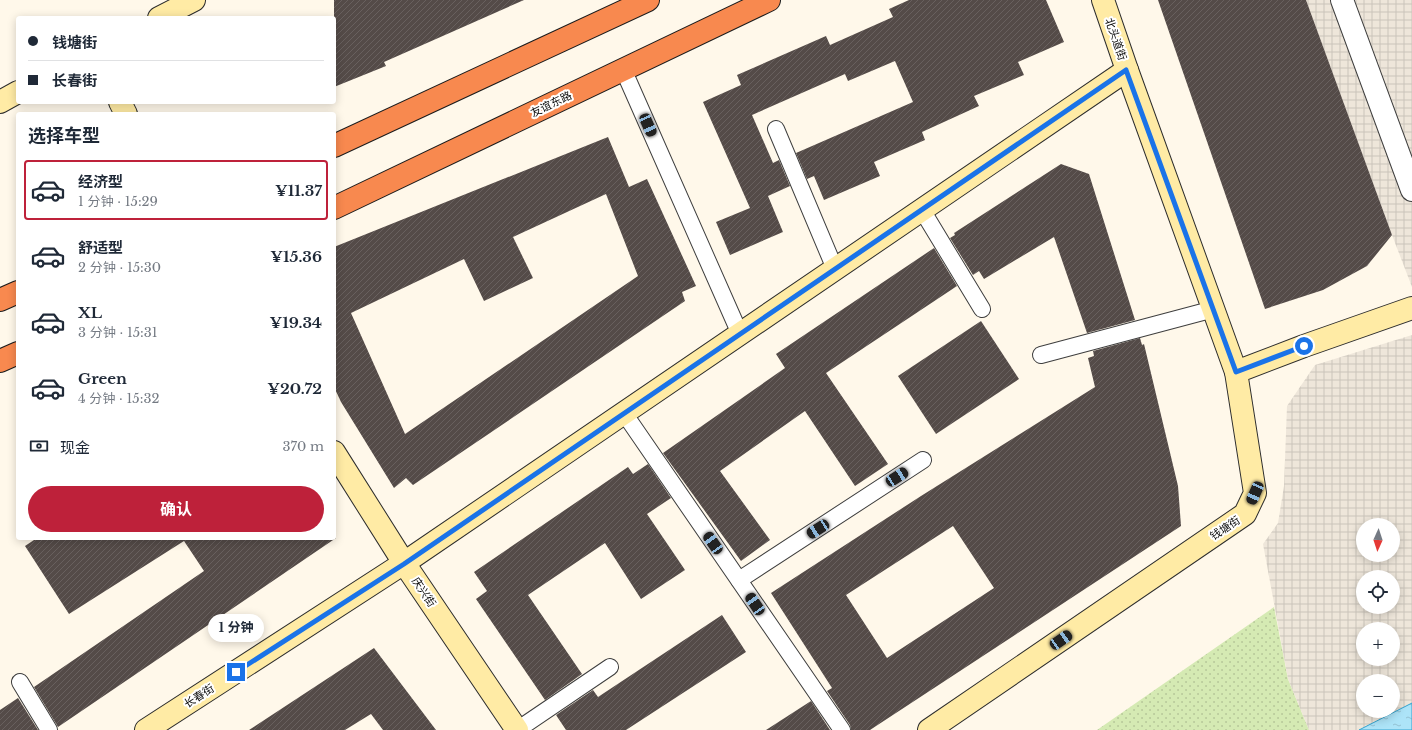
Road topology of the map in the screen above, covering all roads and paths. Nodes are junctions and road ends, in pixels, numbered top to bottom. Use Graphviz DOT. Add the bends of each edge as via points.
graph roads {
  1 [pos="194,0"];
  2 [pos="648,0"];
  3 [pos="769,0"];
  4 [pos="1103,0"];
  5 [pos="1342,0"];
  6 [pos="163,16"];
  7 [pos="624,69"];
  8 [pos="1126,70"];
  9 [pos="16,93"];
  10 [pos="0,102"];
  11 [pos="776,129"];
  12 [pos="336,145"];
  13 [pos="1411,184"];
  14 [pos="336,207"];
  15 [pos="922,210"];
  16 [pos="835,270"];
  17 [pos="16,293"];
  18 [pos="0,300"];
  19 [pos="982,308"];
  20 [pos="1412,308"];
  21 [pos="1214,309"];
  22 [pos="740,334"];
  23 [pos="16,354"];
  24 [pos="1042,355"];
  25 [pos="0,361"];
  26 [pos="1236,372"];
  27 [pos="624,413"];
  28 [pos="336,455"];
  29 [pos="923,460"];
  30 [pos="404,564"];
  31 [pos="739,580"];
  32 [pos="610,667"];
  33 [pos="20,682"];
  34 [pos="49,730"];
  35 [pos="146,730"];
  36 [pos="517,730"];
  37 [pos="842,730"];
  38 [pos="929,730"];
  1 -- 6 [label="street"];
  2 -- 12 [label="highway"];
  3 -- 7 [label="highway, 友谊东路"];
  4 -- 8 [label="street, 北头道街"];
  5 -- 13 [label="street"];
  7 -- 14 [label="highway, 友谊东路"];
  7 -- 22 [label="lane"];
  8 -- 15 [label="street, 长春街"];
  8 -- 21 [label="street, 北头道街"];
  9 -- 10 [label="street"];
  11 -- 16 [label="lane"];
  15 -- 16 [label="street, 长春街"];
  15 -- 19 [label="lane"];
  16 -- 22 [label="street, 长春街"];
  17 -- 18 [label="highway"];
  20 -- 26 [label="street"];
  21 -- 24 [label="lane"];
  21 -- 26 [label="street, 北头道街"];
  22 -- 27 [label="street, 长春街"];
  23 -- 25 [label="highway"];
  26 -- 38 [label="street, 钱塘街" via="1255,493 1246,514"];
  27 -- 30 [label="street, 长春街"];
  27 -- 31 [label="lane"];
  28 -- 30 [label="street, 庆兴街"];
  29 -- 31 [label="lane"];
  30 -- 35 [label="street, 长春街"];
  30 -- 36 [label="street, 庆兴街"];
  31 -- 37 [label="lane"];
  32 -- 36 [label="lane"];
  33 -- 34 [label="lane"];
}
